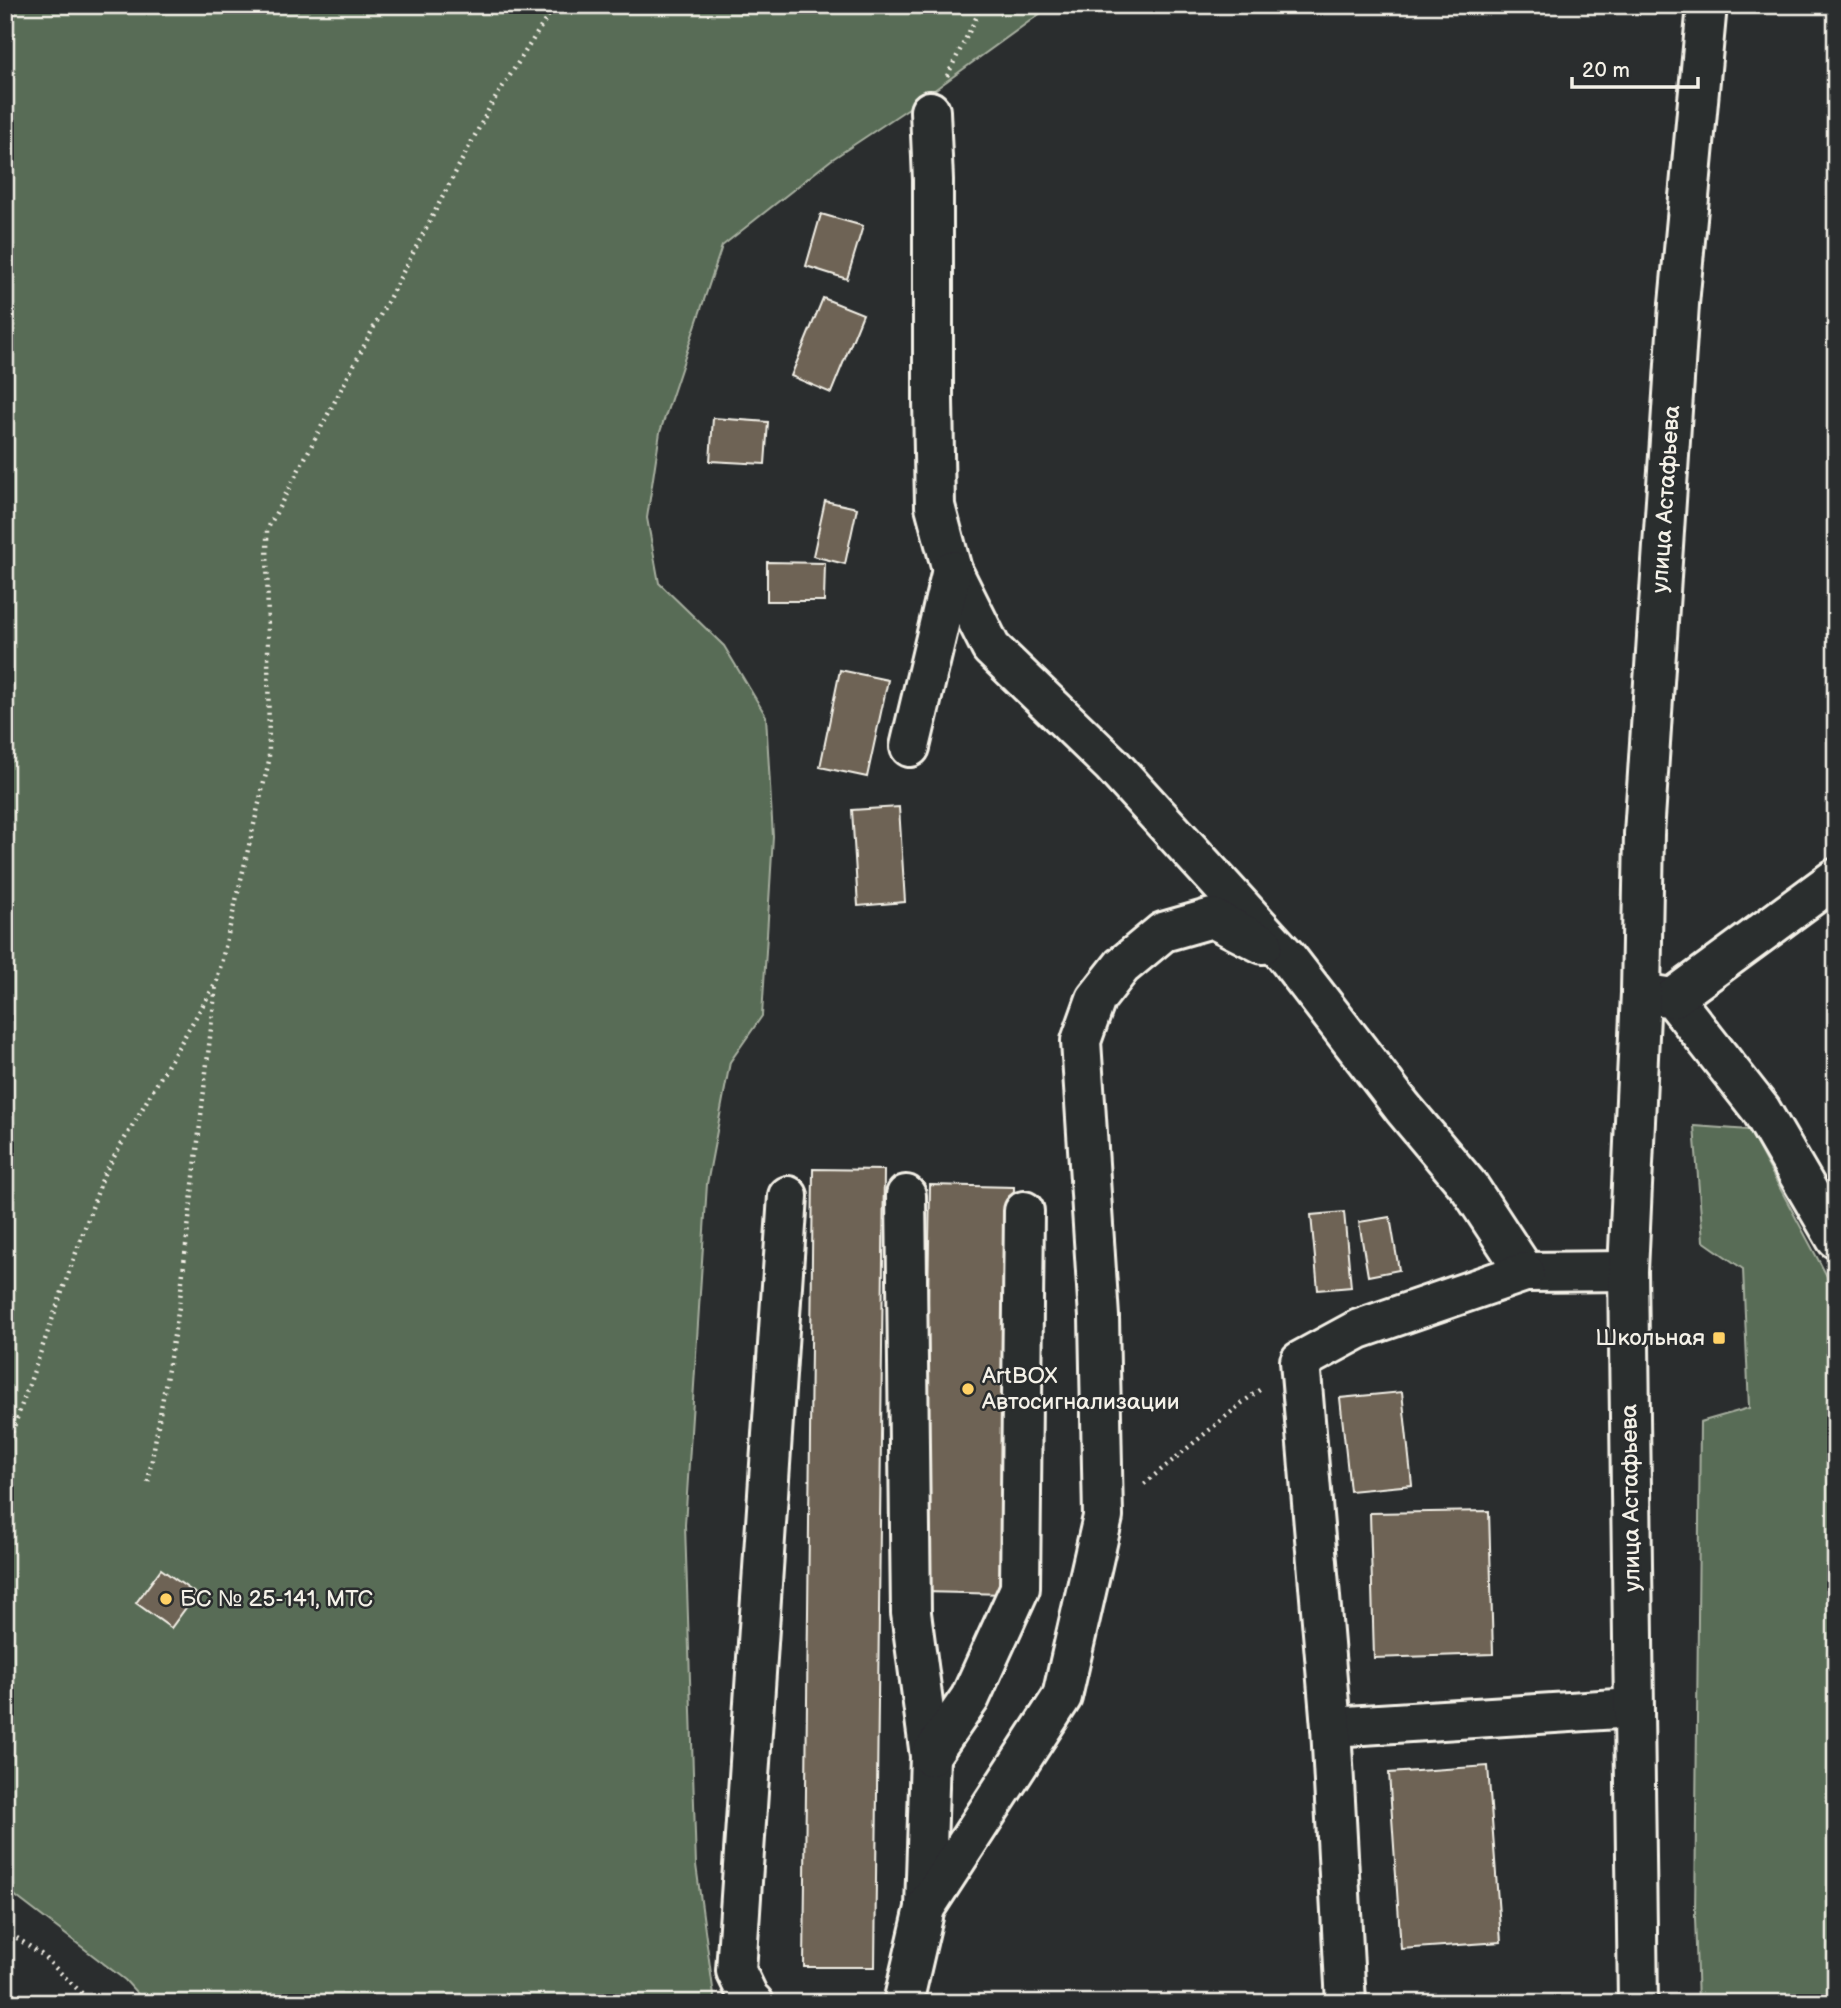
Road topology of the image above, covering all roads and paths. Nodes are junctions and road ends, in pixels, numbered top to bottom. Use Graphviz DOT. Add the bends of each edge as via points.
graph roads {
  1 [pos="555,5"];
  2 [pos="978,5"];
  3 [pos="1707,5"];
  4 [pos="930,111"];
  5 [pos="952,570"];
  6 [pos="910,747"];
  7 [pos="1836,878"];
  8 [pos="1286,956"];
  9 [pos="217,981"];
  10 [pos="1657,996"];
  11 [pos="906,1195"];
  12 [pos="788,1196"];
  13 [pos="1024,1211"];
  14 [pos="1836,1239"];
  15 [pos="1628,1271"];
  16 [pos="1525,1272"];
  17 [pos="1300,1361"];
  18 [pos="5,1452"];
  19 [pos="148,1482"];
  20 [pos="1103,1517"];
  21 [pos="1633,1708"];
  22 [pos="1331,1727"];
  23 [pos="930,1756"];
  24 [pos="925,1908"];
  25 [pos="5,1930"];
  26 [pos="92,2003"];
  27 [pos="754,2003"];
  28 [pos="904,2003"];
  29 [pos="1346,2003"];
  30 [pos="1638,2003"];
  1 -- 9 [label="path" via="491,105 267,530 269,761"];
  2 -- 4 [label="path" via="977,16"];
  3 -- 10 [label="main road, улица Астафьева" via="1679,304 1644,834"];
  4 -- 5 [label="main road" via="935,506"];
  5 -- 6 [label="main road"];
  5 -- 8 [label="main road" via="990,648 1111,764"];
  7 -- 10 [label="main road"];
  8 -- 16 [label="main road" via="1470,1188"];
  8 -- 20 [label="main road" via="1212,918 1163,932 1122,966 1096,999 1081,1041 1099,1317"];
  9 -- 18 [label="path" via="104,1174"];
  9 -- 19 [label="path" via="179,1307"];
  10 -- 14 [label="main road" via="1761,1110"];
  10 -- 15 [label="main road, улица Астафьева"];
  11 -- 23 [label="main road" via="911,1613"];
  12 -- 27 [label="main road" via="736,1971"];
  13 -- 23 [label="main road" via="1020,1588 970,1698"];
  15 -- 16 [label="main road"];
  15 -- 21 [label="main road, улица Астафьева"];
  16 -- 17 [label="main road" via="1359,1329"];
  17 -- 20 [label="path"];
  17 -- 22 [label="main road"];
  20 -- 24 [label="main road" via="1062,1697"];
  21 -- 22 [label="main road"];
  21 -- 30 [label="main road, улица Астафьева"];
  22 -- 29 [label="main road"];
  23 -- 24 [label="main road"];
  24 -- 28 [label="main road"];
  25 -- 26 [label="path" via="41,1954"];
}
